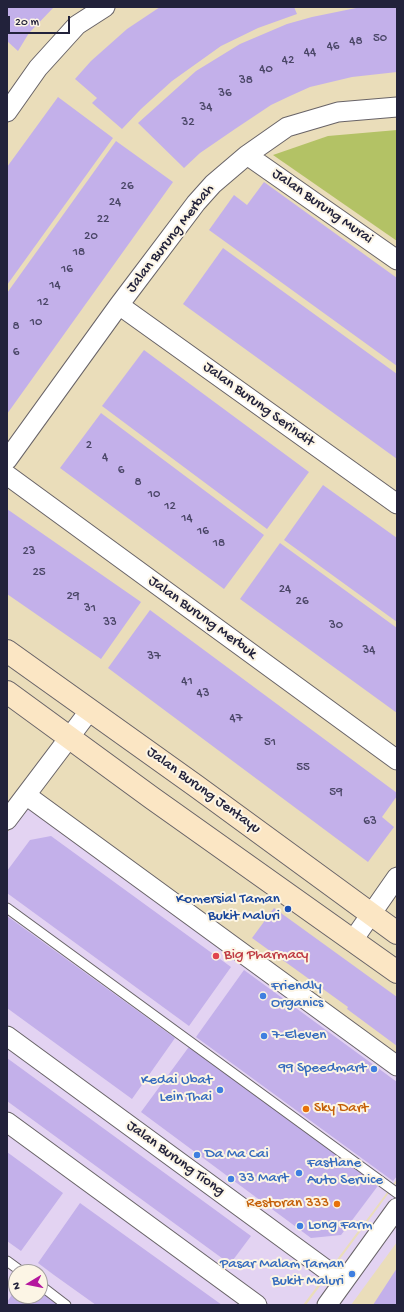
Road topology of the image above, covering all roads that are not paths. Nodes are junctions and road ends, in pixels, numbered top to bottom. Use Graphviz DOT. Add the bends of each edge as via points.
graph roads {
  1 [pos="105,7"];
  2 [pos="397,107"];
  3 [pos="7,112"];
  4 [pos="247,155"];
  5 [pos="397,260"];
  6 [pos="119,305"];
  7 [pos="7,460"];
  8 [pos="7,476"];
  9 [pos="397,504"];
  10 [pos="7,651"];
  11 [pos="7,692"];
  12 [pos="90,710"];
  13 [pos="70,737"];
  14 [pos="397,760"];
  15 [pos="26,795"];
  16 [pos="7,820"];
  17 [pos="397,877"];
  18 [pos="7,908"];
  19 [pos="371,914"];
  20 [pos="397,933"];
  21 [pos="353,940"];
  22 [pos="397,972"];
  23 [pos="7,1036"];
  24 [pos="397,1066"];
  25 [pos="7,1122"];
  26 [pos="397,1194"];
  27 [pos="397,1208"];
  28 [pos="343,1282"];
  29 [pos="48,1291"];
  30 [pos="66,1305"];
  31 [pos="257,1305"];
  32 [pos="327,1305"];
  1 -- 3 [label="street" via="77,25 38,68"];
  2 -- 4 [label="street, Jalan Burung Merbah" via="338,112 287,127"];
  4 -- 5 [label="street, Jalan Burung Murai"];
  4 -- 6 [label="street, Jalan Burung Merbah" via="213,184 196,203"];
  6 -- 7 [label="street, Jalan Burung Merbah"];
  6 -- 9 [label="street, Jalan Burung Serindit"];
  8 -- 14 [label="street, Jalan Burung Merbuk"];
  10 -- 12 [label="street, Jalan Burung Jentayu"];
  11 -- 13 [label="street"];
  12 -- 13 [label="street"];
  12 -- 19 [label="street, Jalan Burung Jentayu"];
  13 -- 15 [label="street"];
  13 -- 21 [label="street"];
  15 -- 16 [label="street"];
  15 -- 24 [label="street"];
  17 -- 19 [label="street"];
  18 -- 26 [label="lane"];
  19 -- 20 [label="street, Jalan Burung Jentayu"];
  19 -- 21 [label="street"];
  21 -- 22 [label="street"];
  23 -- 28 [label="street, Jalan Burung Tiong"];
  25 -- 31 [label="street"];
  27 -- 28 [label="street"];
  28 -- 32 [label="street"];
  29 -- 30 [label="lane"];
}
